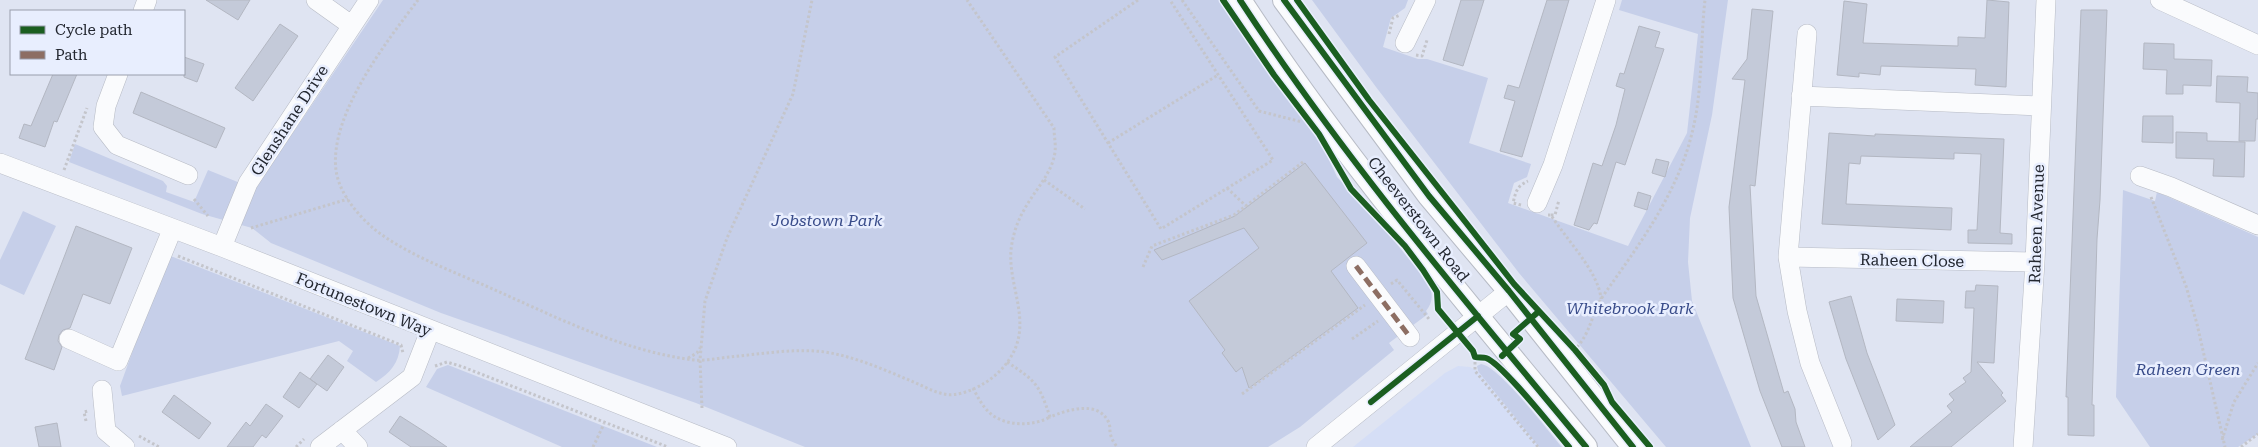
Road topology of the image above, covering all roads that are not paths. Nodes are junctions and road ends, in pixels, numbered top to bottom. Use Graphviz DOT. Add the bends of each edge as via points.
graph roads {
  1 [pos="316,0"];
  2 [pos="369,0"];
  3 [pos="1240,0"];
  4 [pos="1284,0"];
  5 [pos="1426,0"];
  6 [pos="1606,0"];
  7 [pos="2046,0"];
  8 [pos="2160,0"];
  9 [pos="351,25"];
  10 [pos="1807,34"];
  11 [pos="1405,42"];
  12 [pos="2258,45"];
  13 [pos="118,75"];
  14 [pos="1801,96"];
  15 [pos="2040,106"];
  16 [pos="1,167"];
  17 [pos="188,175"];
  18 [pos="2140,176"];
  19 [pos="1544,209"];
  20 [pos="2258,225"];
  21 [pos="172,230"];
  22 [pos="222,247"];
  23 [pos="1788,257"];
  24 [pos="2035,262"];
  25 [pos="1356,266"];
  26 [pos="1509,291"];
  27 [pos="1478,316"];
  28 [pos="430,331"];
  29 [pos="1410,337"];
  30 [pos="69,338"];
  31 [pos="102,390"];
  32 [pos="342,430"];
  33 [pos="313,442"];
  34 [pos="1842,443"];
  35 [pos="126,447"];
  36 [pos="358,447"];
  37 [pos="727,447"];
  38 [pos="1316,447"];
  39 [pos="1586,447"];
  40 [pos="1633,447"];
  41 [pos="2021,447"];
  1 -- 9 [label="street"];
  2 -- 9 [label="street, Glenshane Drive"];
  3 -- 27 [label="main road, Cheeverstown Road" via="1353,158"];
  4 -- 26 [label="main road, Cheeverstown Road" via="1428,196"];
  5 -- 11 [label="street"];
  6 -- 19 [label="street" via="1553,165"];
  7 -- 15 [label="street, Raheen Avenue"];
  8 -- 12 [label="street"];
  9 -- 22 [label="street, Glenshane Drive" via="248,183"];
  10 -- 14 [label="street"];
  13 -- 17 [label="street" via="106,106 103,127 117,145"];
  14 -- 15 [label="street"];
  14 -- 23 [label="street"];
  15 -- 24 [label="street, Raheen Avenue"];
  16 -- 21 [label="street, Fortunestown Way"];
  18 -- 20 [label="street"];
  21 -- 22 [label="street, Fortunestown Way"];
  21 -- 30 [label="street" via="118,360"];
  22 -- 28 [label="street, Fortunestown Way"];
  23 -- 24 [label="street, Raheen Close"];
  23 -- 34 [label="street" via="1810,363"];
  24 -- 41 [label="street, Raheen Avenue"];
  25 -- 29 [label="street" via="1383,291 1391,312"];
  26 -- 27 [label="street"];
  26 -- 40 [label="main road, Cheeverstown Road"];
  27 -- 38 [label="street"];
  27 -- 39 [label="main road, Cheeverstown Road"];
  28 -- 32 [label="street" via="412,377"];
  28 -- 37 [label="street, Fortunestown Way"];
  31 -- 35 [label="street" via="106,431"];
  32 -- 33 [label="street"];
  32 -- 36 [label="street"];
}
